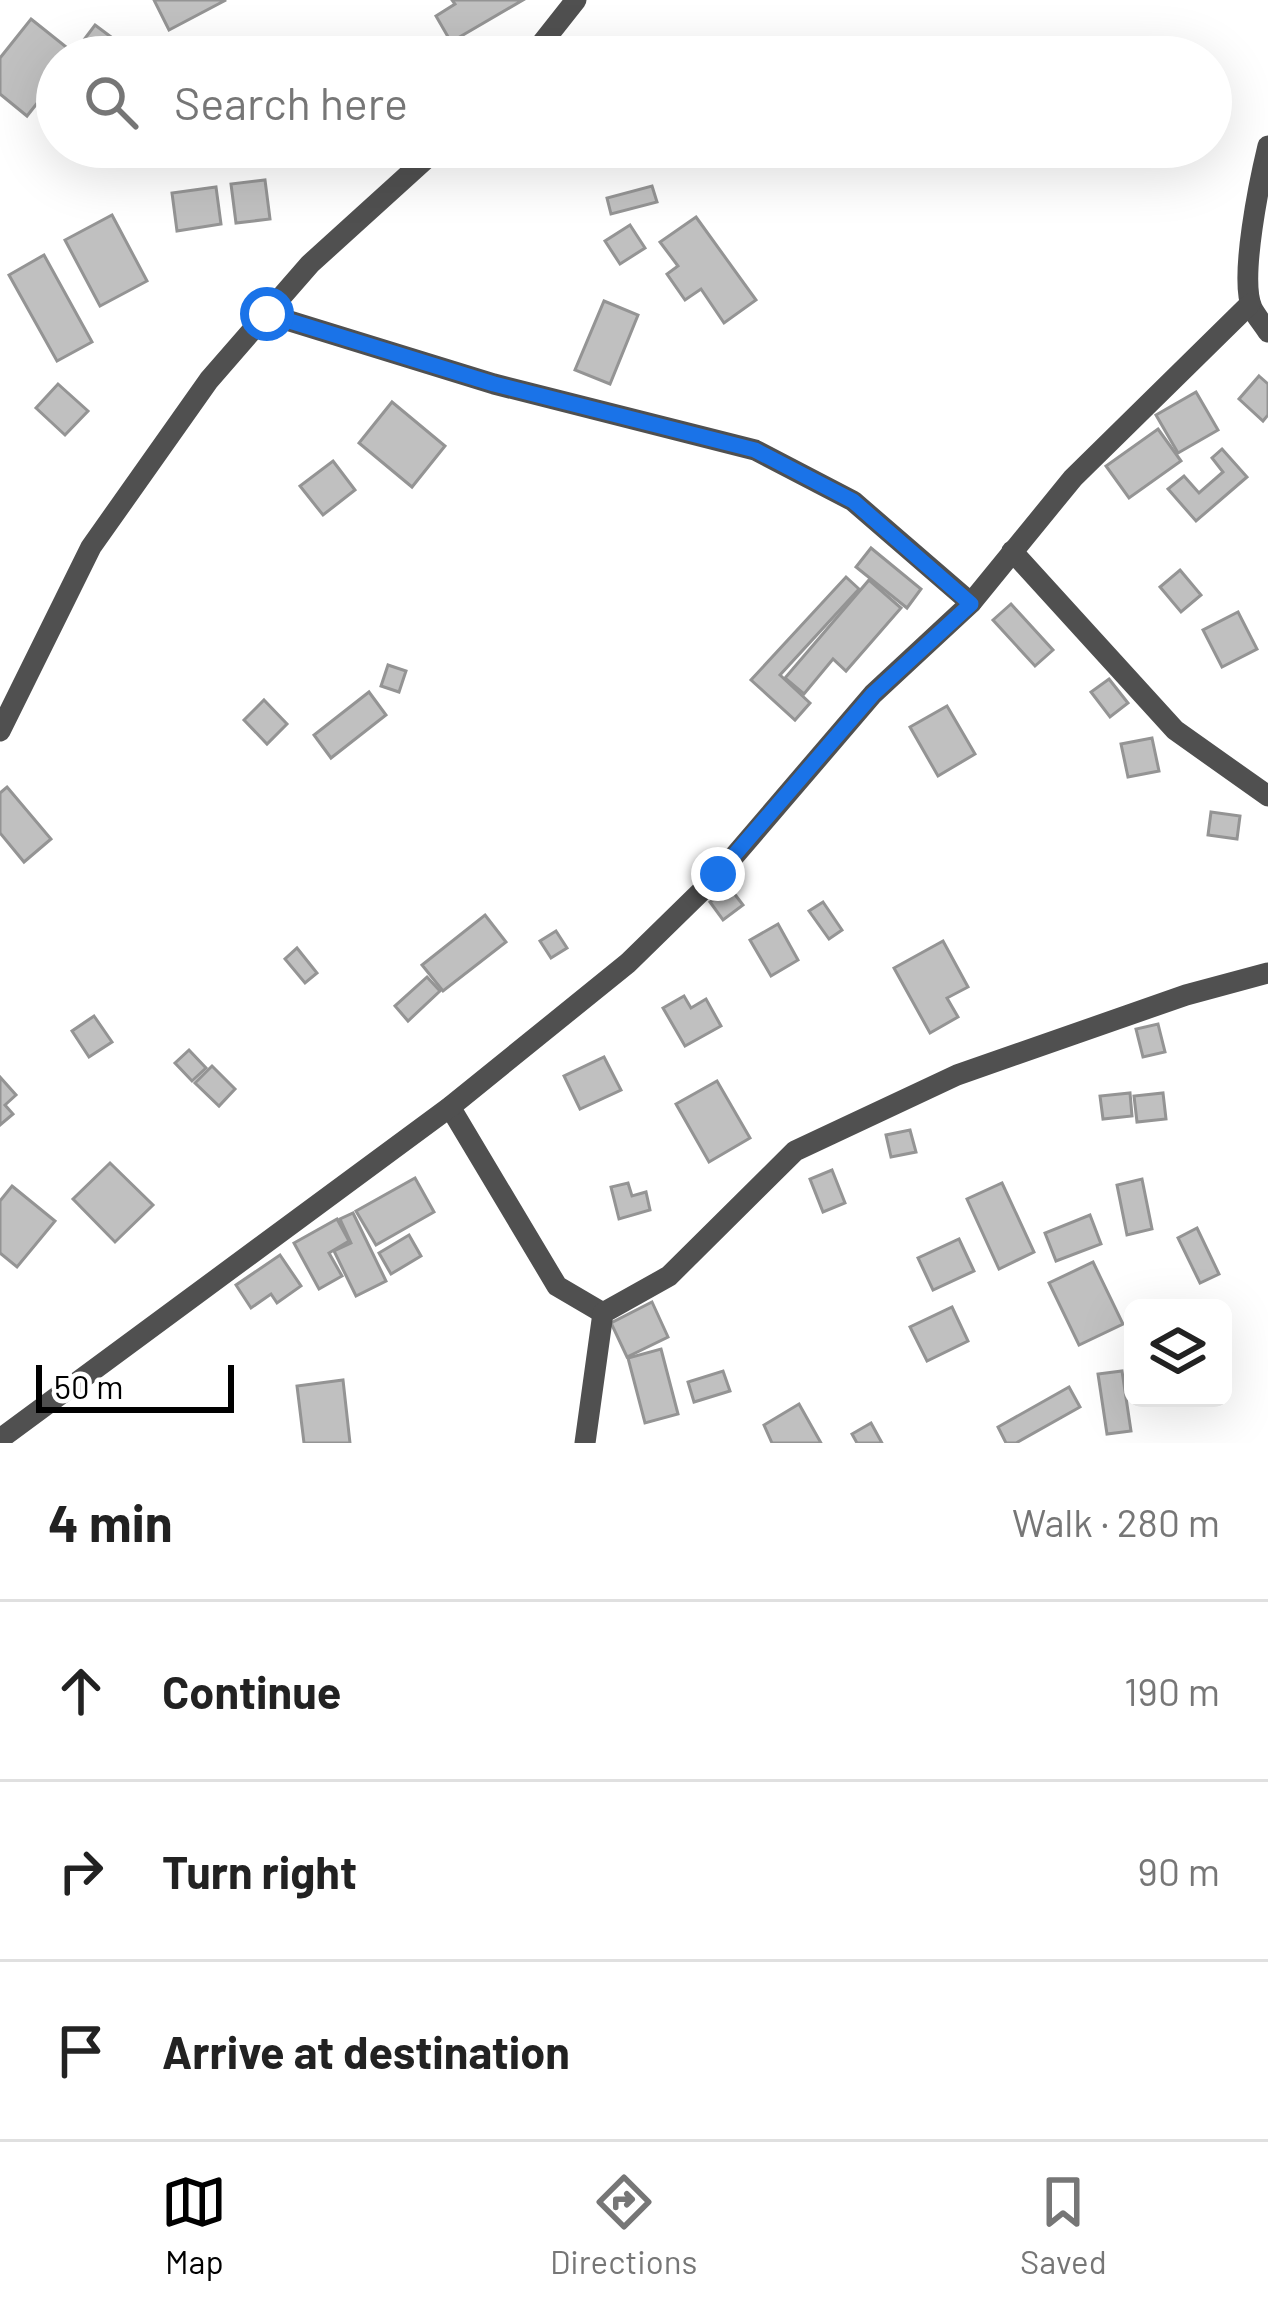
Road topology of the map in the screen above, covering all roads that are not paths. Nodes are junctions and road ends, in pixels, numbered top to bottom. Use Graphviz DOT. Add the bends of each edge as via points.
graph roads {
  1 [pos="576,0"];
  2 [pos="548,36"];
  3 [pos="1268,146"];
  4 [pos="416,168"];
  5 [pos="1250,304"];
  6 [pos="267,314"];
  7 [pos="1268,332"];
  8 [pos="1012,551"];
  9 [pos="971,604"];
  10 [pos="0,731"];
  11 [pos="1268,796"];
  12 [pos="1268,973"];
  13 [pos="451,1107"];
  14 [pos="603,1313"];
  15 [pos="0,1439"];
  16 [pos="585,1443"];
  1 -- 2 [label="street"];
  3 -- 5 [label="street"];
  4 -- 6 [label="street"];
  5 -- 7 [label="street"];
  5 -- 8 [label="street" via="1072,478"];
  6 -- 9 [label="street" via="494,384 755,450 853,501"];
  6 -- 10 [label="street" via="209,380 91,547"];
  8 -- 9 [label="street"];
  8 -- 11 [label="street" via="1175,730"];
  9 -- 13 [label="street" via="873,694 718,874 628,963"];
  12 -- 14 [label="street" via="957,1076 795,1151 669,1276"];
  13 -- 14 [label="street" via="557,1286"];
  13 -- 15 [label="street"];
  14 -- 16 [label="street"];
}
